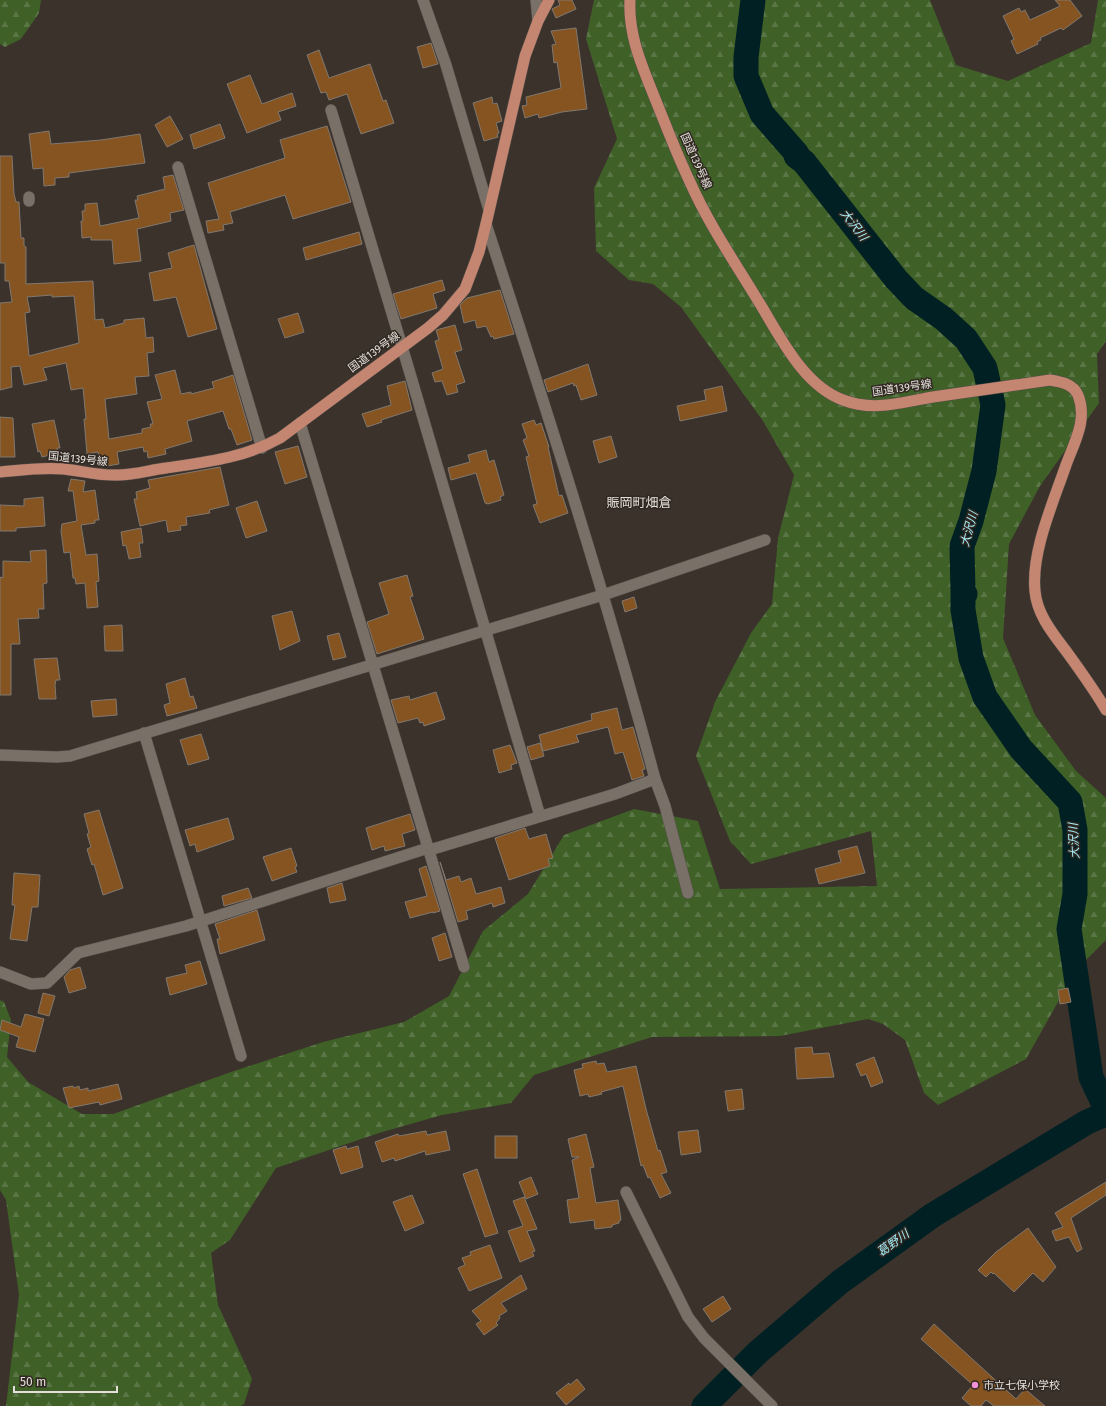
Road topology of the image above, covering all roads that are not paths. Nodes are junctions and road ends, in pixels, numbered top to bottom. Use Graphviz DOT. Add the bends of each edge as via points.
graph roads {
  1 [pos="424,0"];
  2 [pos="536,0"];
  3 [pos="549,0"];
  4 [pos="630,0"];
  5 [pos="538,21"];
  6 [pos="331,110"];
  7 [pos="178,167"];
  8 [pos="489,210"];
  9 [pos="486,224"];
  10 [pos="403,347"];
  11 [pos="300,423"];
  12 [pos="262,448"];
  13 [pos="0,472"];
  14 [pos="765,540"];
  15 [pos="603,595"];
  16 [pos="486,630"];
  17 [pos="373,664"];
  18 [pos="1106,710"];
  19 [pos="144,733"];
  20 [pos="0,755"];
  21 [pos="655,779"];
  22 [pos="540,816"];
  23 [pos="428,848"];
  24 [pos="688,893"];
  25 [pos="200,921"];
  26 [pos="464,967"];
  27 [pos="0,972"];
  28 [pos="241,1056"];
  29 [pos="626,1192"];
  30 [pos="772,1406"];
  1 -- 8 [label="street"];
  2 -- 5 [label="street"];
  3 -- 5 [label="highway, 国道139号線"];
  4 -- 18 [label="highway, 国道139号線" via="632,31 638,56 690,183 788,348 805,371 831,394 859,404 888,406 1050,380 1068,384 1077,394 1080,406 1078,436 1043,534 1035,592 1039,609 1050,630"];
  5 -- 8 [label="highway, 国道139号線" via="525,56"];
  6 -- 10 [label="street"];
  7 -- 12 [label="street"];
  8 -- 9 [label="highway, 国道139号線"];
  9 -- 10 [label="highway, 国道139号線" via="465,290 443,315"];
  9 -- 15 [label="street" via="554,431"];
  10 -- 11 [label="highway, 国道139号線"];
  10 -- 16 [label="street"];
  11 -- 12 [label="highway, 国道139号線"];
  11 -- 17 [label="street"];
  12 -- 13 [label="highway, 国道139号線" via="216,461 118,475 34,468"];
  14 -- 15 [label="street"];
  15 -- 16 [label="street"];
  15 -- 21 [label="street"];
  16 -- 17 [label="street"];
  16 -- 22 [label="street"];
  17 -- 19 [label="street"];
  17 -- 23 [label="street"];
  19 -- 20 [label="street" via="70,756"];
  19 -- 25 [label="street"];
  21 -- 22 [label="street"];
  21 -- 24 [label="street" via="665,806"];
  22 -- 23 [label="street" via="433,849"];
  23 -- 25 [label="street"];
  23 -- 26 [label="street"];
  25 -- 27 [label="street" via="78,953 47,983 31,984"];
  25 -- 28 [label="street"];
  29 -- 30 [label="street" via="688,1317 704,1338"];
}
